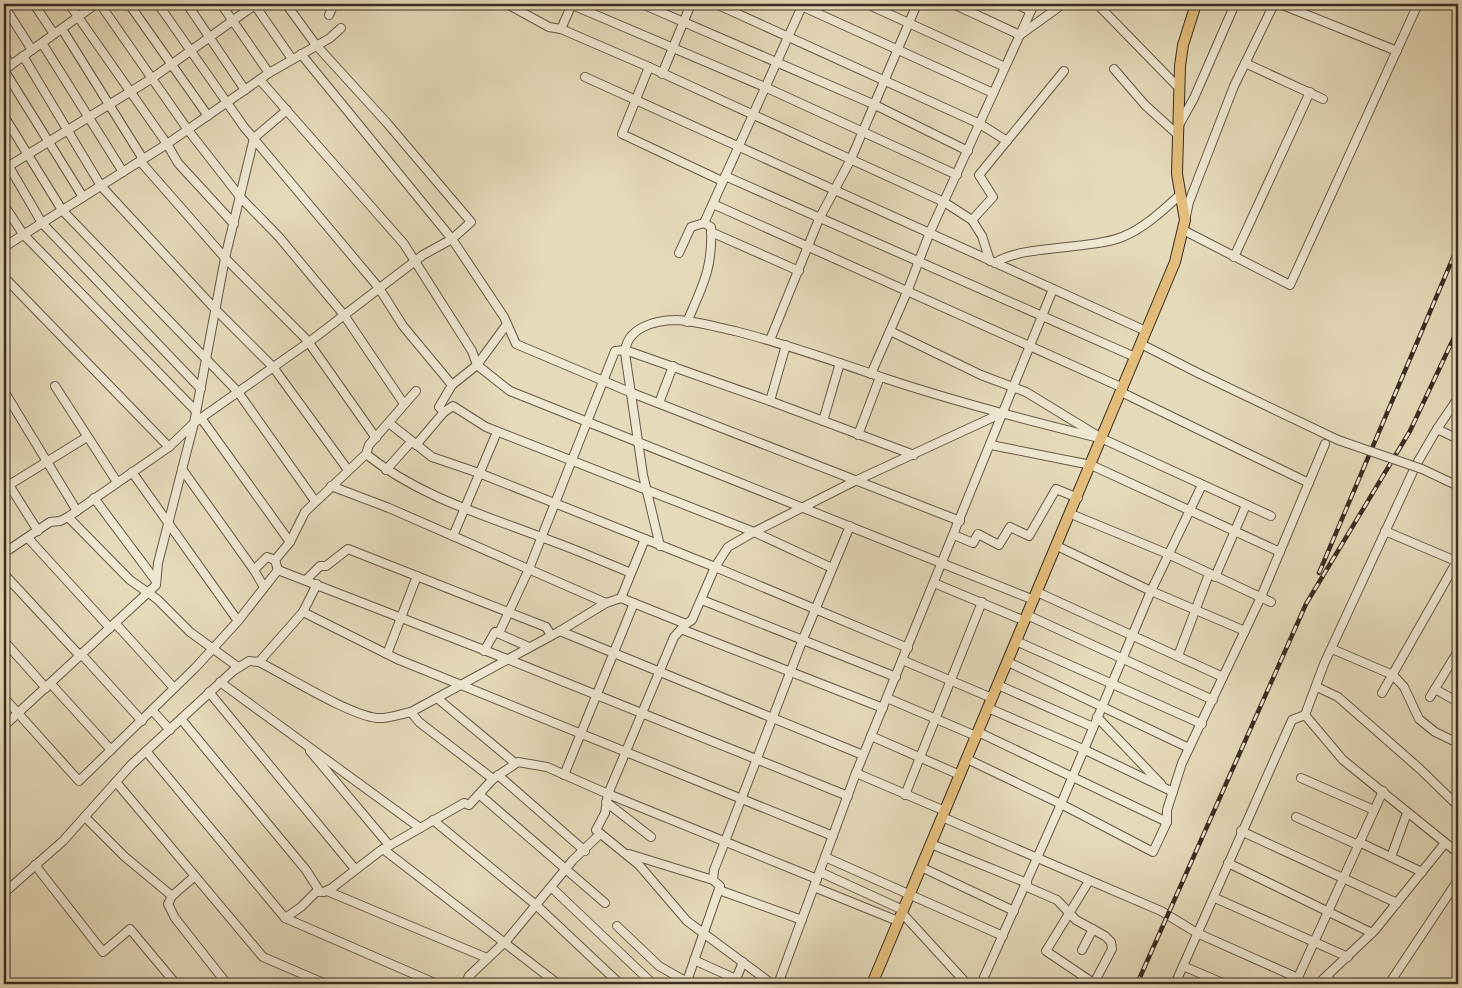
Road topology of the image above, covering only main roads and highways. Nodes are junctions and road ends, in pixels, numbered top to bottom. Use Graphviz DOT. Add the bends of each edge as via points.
graph roads {
  1 [pos="1196,4"];
  2 [pos="872,984"];
  1 -- 2 [label="main road" via="1183,45 1179,88 1176,174 1184,225 1175,262"];
}
